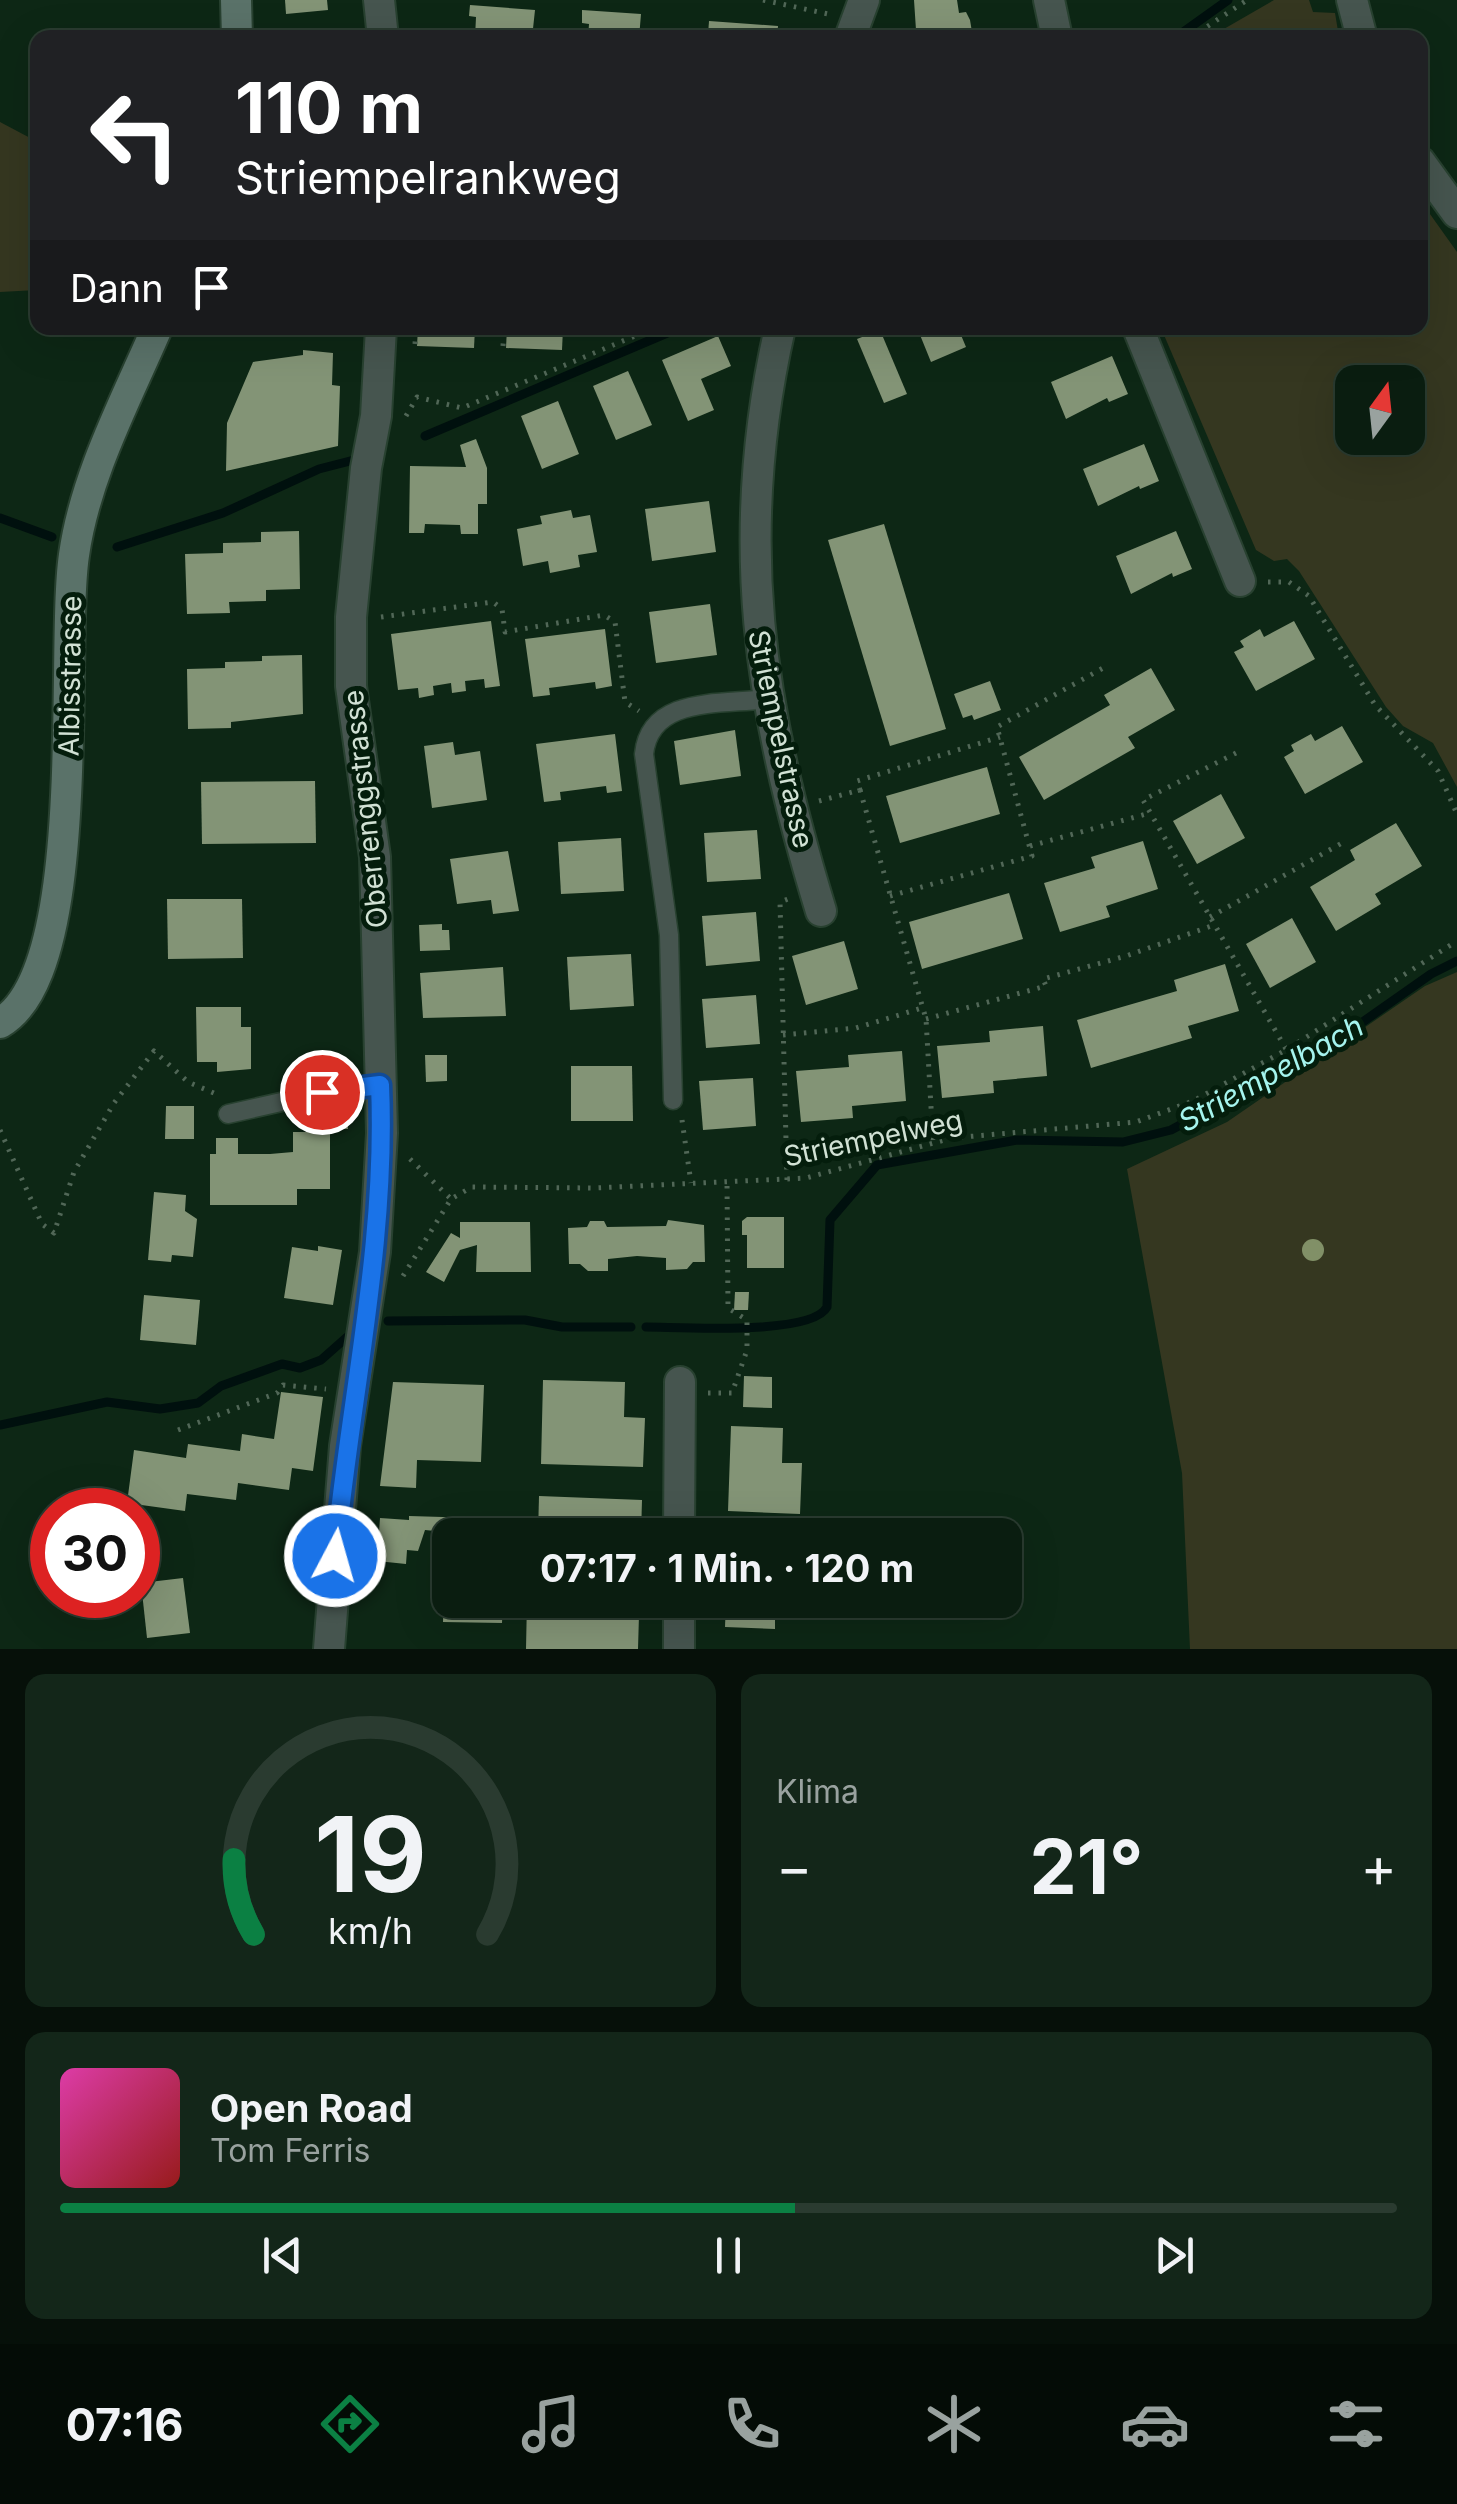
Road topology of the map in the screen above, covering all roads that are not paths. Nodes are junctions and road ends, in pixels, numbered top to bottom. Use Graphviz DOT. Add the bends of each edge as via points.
graph roads {
  1 [pos="236,0"];
  2 [pos="379,0"];
  3 [pos="1049,0"];
  4 [pos="1352,0"];
  5 [pos="237,30"];
  6 [pos="382,30"];
  7 [pos="1055,30"];
  8 [pos="1360,30"];
  9 [pos="1428,173"];
  10 [pos="1457,212"];
  11 [pos="153,335"];
  12 [pos="380,335"];
  13 [pos="779,335"];
  14 [pos="1141,335"];
  15 [pos="1240,580"];
  16 [pos="767,699"];
  17 [pos="818,901"];
  18 [pos="0,1023"];
  19 [pos="380,1085"];
  20 [pos="673,1100"];
  21 [pos="228,1114"];
  22 [pos="680,1388"];
  23 [pos="680,1518"];
  24 [pos="679,1618"];
  25 [pos="329,1649"];
  26 [pos="679,1649"];
  1 -- 5 [label="main road"];
  2 -- 6 [label="street"];
  3 -- 7 [label="street"];
  4 -- 8 [label="street"];
  9 -- 10 [label="street"];
  11 -- 18 [label="main road, Albisstrasse" via="97,470 74,554 68,780 52,906 27,997"];
  12 -- 19 [label="street, Oberrenggstrasse" via="351,669 376,856"];
  13 -- 16 [label="street, Striempelstrasse" via="757,453 752,526"];
  14 -- 15 [label="street"];
  16 -- 17 [label="street, Striempelstrasse"];
  16 -- 20 [label="lane" via="672,711 654,720 646,735 669,935"];
  19 -- 21 [label="lane"];
  19 -- 25 [label="street, Oberrenggstrasse" via="368,1297 346,1446"];
  22 -- 23 [label="street"];
  24 -- 26 [label="street"];
}
